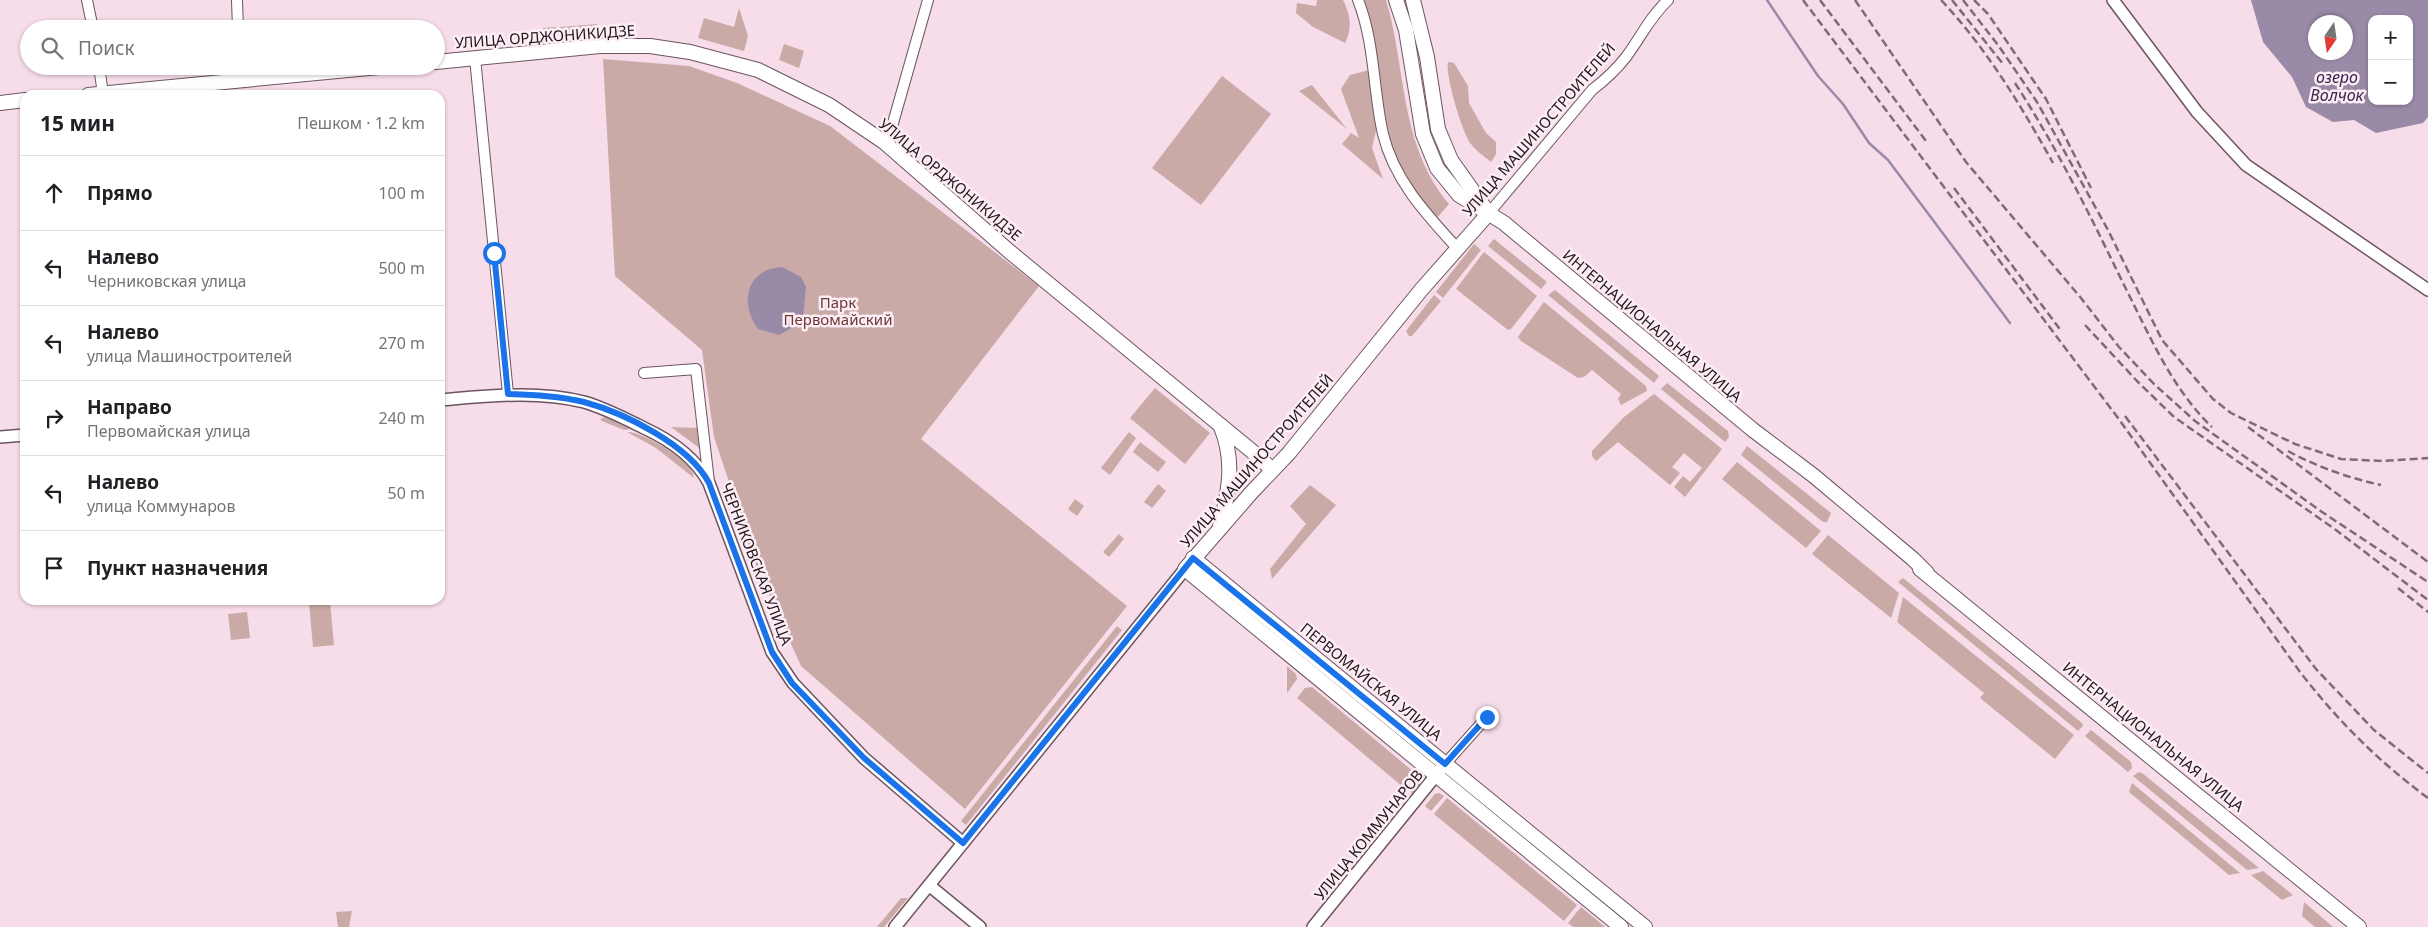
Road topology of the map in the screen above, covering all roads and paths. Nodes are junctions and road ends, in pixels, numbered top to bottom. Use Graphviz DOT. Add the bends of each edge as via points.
graph roads {
  1 [pos="87,0"];
  2 [pos="237,0"];
  3 [pos="928,0"];
  4 [pos="1358,0"];
  5 [pos="1396,0"];
  6 [pos="1413,0"];
  7 [pos="1668,0"];
  8 [pos="2113,0"];
  9 [pos="91,20"];
  10 [pos="238,20"];
  11 [pos="475,58"];
  12 [pos="445,61"];
  13 [pos="100,75"];
  14 [pos="241,75"];
  15 [pos="301,75"];
  16 [pos="242,81"];
  17 [pos="102,90"];
  18 [pos="146,90"];
  19 [pos="20,100"];
  20 [pos="0,102"];
  21 [pos="884,142"];
  22 [pos="1489,213"];
  23 [pos="1456,248"];
  24 [pos="2428,290"];
  25 [pos="644,373"];
  26 [pos="508,394"];
  27 [pos="445,400"];
  28 [pos="1220,427"];
  29 [pos="20,435"];
  30 [pos="0,437"];
  31 [pos="1272,470"];
  32 [pos="709,483"];
  33 [pos="1219,528"];
  34 [pos="1189,564"];
  35 [pos="1487,717"];
  36 [pos="1445,764"];
  37 [pos="1436,775"];
  38 [pos="963,843"];
  39 [pos="930,886"];
  40 [pos="895,927"];
  41 [pos="980,927"];
  42 [pos="1314,927"];
  43 [pos="1621,927"];
  44 [pos="1645,927"];
  45 [pos="2359,927"];
  1 -- 9 [label="street"];
  2 -- 10 [label="street"];
  3 -- 21 [label="street" via="891,130"];
  4 -- 23 [label="street" via="1373,56 1383,134 1394,164 1412,196"];
  5 -- 22 [label="main road, ИНТЕРНАЦИОНАЛЬНАЯ УЛИЦА" via="1406,30 1423,134 1437,168 1459,195"];
  6 -- 22 [label="main road, ИНТЕРНАЦИОНАЛЬНАЯ УЛИЦА" via="1427,57 1438,129 1451,160"];
  7 -- 22 [label="street, УЛИЦА МАШИНОСТРОИТЕЛЕЙ" via="1653,14 1626,57 1608,78 1592,90"];
  8 -- 24 [label="street" via="2197,112 2246,165"];
  11 -- 12 [label="main road, УЛИЦА ОРДЖОНИКИДЗЕ"];
  11 -- 21 [label="main road, УЛИЦА ОРДЖОНИКИДЗЕ" via="600,46 650,46 690,52 758,70 829,105"];
  11 -- 26 [label="street"];
  13 -- 17 [label="street"];
  14 -- 16 [label="street"];
  15 -- 16 [label="main road"];
  16 -- 18 [label="main road"];
  19 -- 20 [label="main road"];
  21 -- 28 [label="main road, УЛИЦА ОРДЖОНИКИДЗЕ"];
  22 -- 23 [label="main road, УЛИЦА МАШИНОСТРОИТЕЛЕЙ"];
  22 -- 45 [label="main road, ИНТЕРНАЦИОНАЛЬНАЯ УЛИЦА"];
  23 -- 31 [label="main road, УЛИЦА МАШИНОСТРОИТЕЛЕЙ"];
  25 -- 32 [label="street" via="696,369"];
  26 -- 27 [label="street, ЧЕРНИКОВСКАЯ УЛИЦА"];
  26 -- 32 [label="street, ЧЕРНИКОВСКАЯ УЛИЦА" via="584,402 613,412 662,436 702,470"];
  28 -- 31 [label="main road, УЛИЦА ОРДЖОНИКИДЗЕ"];
  28 -- 33 [label="main road" via="1228,443 1230,474"];
  29 -- 30 [label="street"];
  31 -- 33 [label="main road, УЛИЦА МАШИНОСТРОИТЕЛЕЙ"];
  32 -- 38 [label="street, ЧЕРНИКОВСКАЯ УЛИЦА" via="772,652 792,683 864,758"];
  33 -- 34 [label="main road, УЛИЦА МАШИНОСТРОИТЕЛЕЙ"];
  34 -- 36 [label="main road, ПЕРВОМАЙСКАЯ УЛИЦА"];
  34 -- 37 [label="main road, ПЕРВОМАЙСКАЯ УЛИЦА"];
  34 -- 38 [label="street, УЛИЦА МАШИНОСТРОИТЕЛЕЙ"];
  35 -- 36 [label="street, УЛИЦА КОММУНАРОВ"];
  36 -- 37 [label="street, УЛИЦА КОММУНАРОВ"];
  36 -- 44 [label="main road, ПЕРВОМАЙСКАЯ УЛИЦА"];
  37 -- 42 [label="street, УЛИЦА КОММУНАРОВ"];
  37 -- 43 [label="main road, ПЕРВОМАЙСКАЯ УЛИЦА"];
  38 -- 39 [label="street, УЛИЦА МАШИНОСТРОИТЕЛЕЙ"];
  39 -- 40 [label="street, УЛИЦА МАШИНОСТРОИТЕЛЕЙ"];
  39 -- 41 [label="street"];
}
